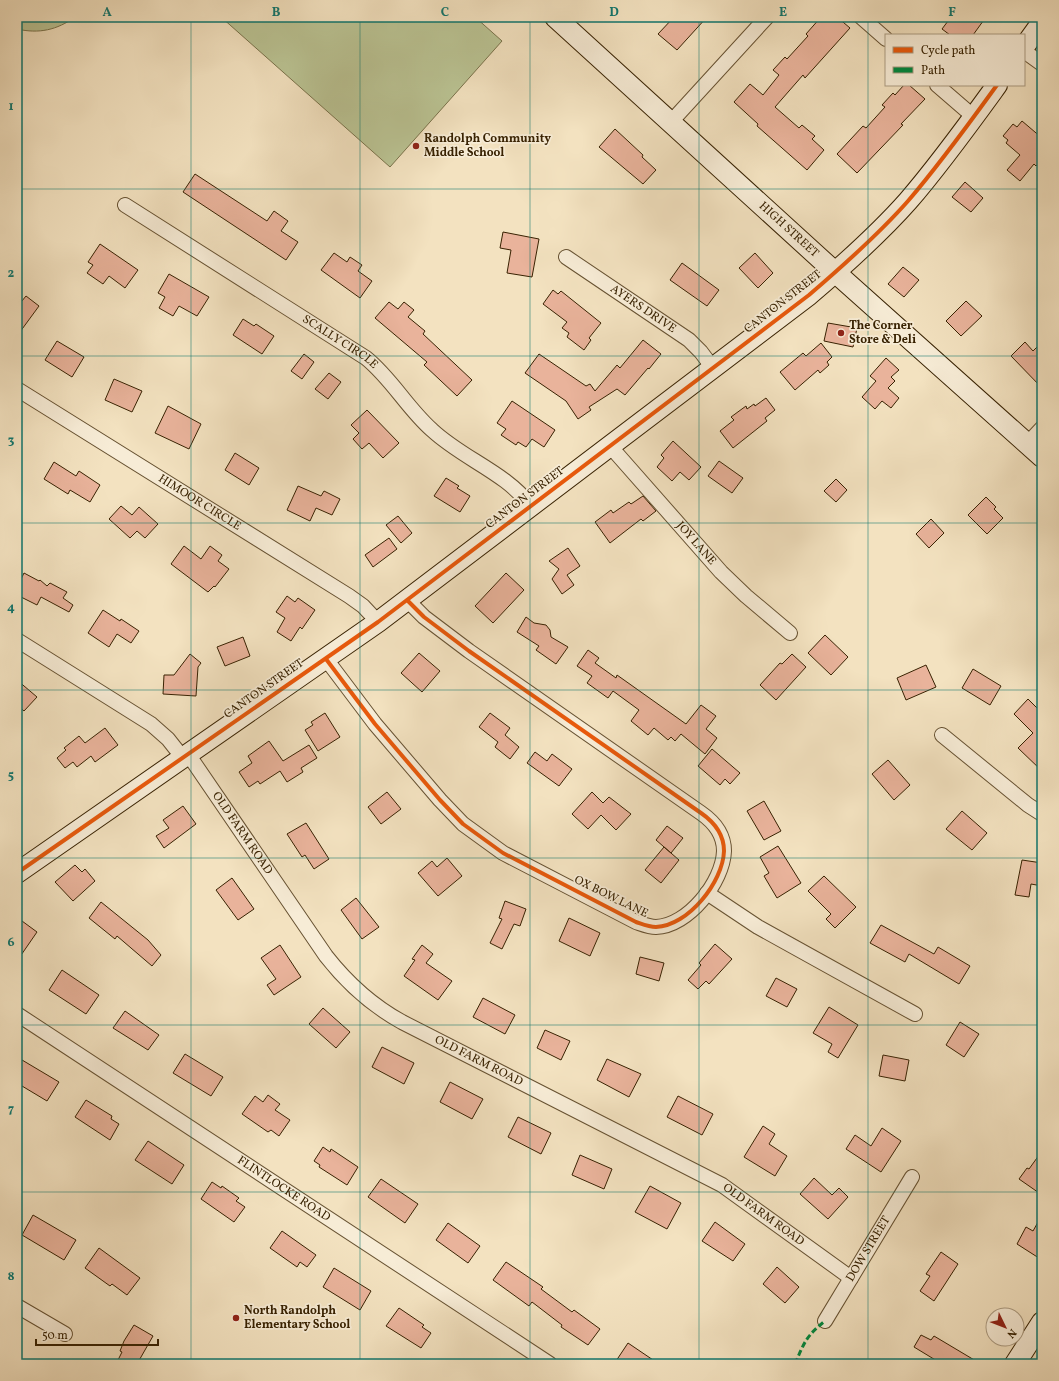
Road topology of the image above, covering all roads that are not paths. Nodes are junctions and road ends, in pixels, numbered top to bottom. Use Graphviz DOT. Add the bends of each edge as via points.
graph roads {
  1 [pos="555,17"];
  2 [pos="767,17"];
  3 [pos="861,17"];
  4 [pos="1042,22"];
  5 [pos="885,39"];
  6 [pos="1025,46"];
  7 [pos="1025,52"];
  8 [pos="1042,64"];
  9 [pos="938,86"];
  10 [pos="996,86"];
  11 [pos="974,117"];
  12 [pos="670,123"];
  13 [pos="125,205"];
  14 [pos="566,258"];
  15 [pos="836,273"];
  16 [pos="713,368"];
  17 [pos="17,389"];
  18 [pos="1042,428"];
  19 [pos="610,446"];
  20 [pos="1035,451"];
  21 [pos="531,506"];
  22 [pos="407,600"];
  23 [pos="378,622"];
  24 [pos="790,633"];
  25 [pos="17,640"];
  26 [pos="326,659"];
  27 [pos="942,735"];
  28 [pos="185,756"];
  29 [pos="1042,814"];
  30 [pos="17,873"];
  31 [pos="707,893"];
  32 [pos="17,1014"];
  33 [pos="915,1014"];
  34 [pos="912,1177"];
  35 [pos="851,1278"];
  36 [pos="17,1306"];
  37 [pos="825,1321"];
  38 [pos="1042,1322"];
  39 [pos="65,1334"];
  40 [pos="550,1364"];
  41 [pos="1015,1364"];
  1 -- 12 [label="street, HIGH STREET"];
  2 -- 12 [label="street"];
  3 -- 5 [label="street"];
  4 -- 6 [label="street"];
  7 -- 8 [label="street"];
  9 -- 11 [label="street"];
  10 -- 11 [label="street, CANTON STREET"];
  11 -- 15 [label="street, CANTON STREET" via="908,201"];
  12 -- 15 [label="street, HIGH STREET"];
  13 -- 21 [label="street, SCALLY CIRCLE" via="366,358 384,374 432,431 509,483"];
  14 -- 16 [label="street, AYERS DRIVE" via="689,340"];
  15 -- 16 [label="street, CANTON STREET"];
  15 -- 20 [label="street, HIGH STREET"];
  16 -- 19 [label="street, CANTON STREET"];
  17 -- 23 [label="street, HIMOOR CIRCLE" via="353,598"];
  18 -- 20 [label="street"];
  19 -- 21 [label="street, CANTON STREET"];
  19 -- 24 [label="street, JOY LANE" via="721,572"];
  21 -- 22 [label="street, CANTON STREET"];
  22 -- 23 [label="street, CANTON STREET"];
  22 -- 31 [label="street, OX BOW LANE" via="424,617 469,651 708,818 718,829 724,850 721,865"];
  23 -- 26 [label="street, CANTON STREET"];
  25 -- 28 [label="street" via="151,724"];
  26 -- 28 [label="street, CANTON STREET"];
  26 -- 31 [label="street, OX BOW LANE" via="375,724 440,800 463,824 503,853 650,927 663,926 686,916"];
  27 -- 29 [label="street"];
  28 -- 30 [label="street, CANTON STREET"];
  28 -- 35 [label="street, OLD FARM ROAD" via="326,956 369,1002 402,1022 722,1185"];
  31 -- 33 [label="street" via="758,927"];
  32 -- 40 [label="street, FLINTLOCKE ROAD"];
  34 -- 35 [label="street, DOW STREET"];
  35 -- 37 [label="street, DOW STREET"];
  36 -- 39 [label="street"];
  38 -- 41 [label="street"];
}
